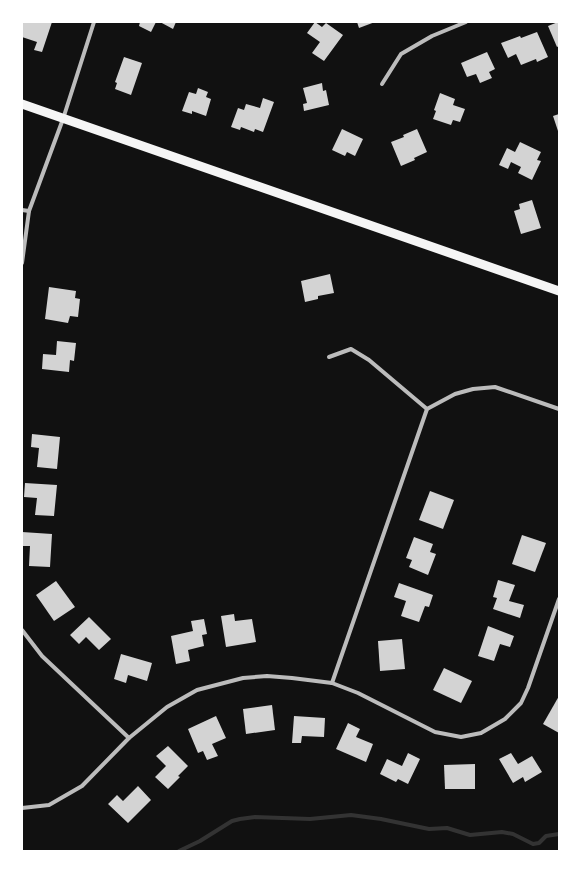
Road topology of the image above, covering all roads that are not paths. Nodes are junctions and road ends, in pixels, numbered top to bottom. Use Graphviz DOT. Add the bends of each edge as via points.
graph roads {
  1 [pos="94,22"];
  2 [pos="466,22"];
  3 [pos="382,84"];
  4 [pos="22,104"];
  5 [pos="63,119"];
  6 [pos="22,210"];
  7 [pos="29,211"];
  8 [pos="22,263"];
  9 [pos="559,291"];
  10 [pos="329,356"];
  11 [pos="427,409"];
  12 [pos="559,409"];
  13 [pos="559,599"];
  14 [pos="22,630"];
  15 [pos="332,683"];
  16 [pos="129,738"];
  17 [pos="22,808"];
  1 -- 5 [label="street"];
  2 -- 3 [label="street" via="432,36 401,54"];
  4 -- 5 [label="main road"];
  5 -- 7 [label="street"];
  5 -- 9 [label="main road"];
  6 -- 7 [label="street"];
  7 -- 8 [label="street"];
  10 -- 11 [label="street" via="351,349 369,360"];
  11 -- 12 [label="street" via="455,394 473,388 495,387"];
  11 -- 15 [label="street"];
  13 -- 15 [label="street" via="521,703 506,719 481,733 461,737 435,732 358,693"];
  14 -- 16 [label="street" via="42,656"];
  15 -- 16 [label="street" via="267,676 219,683 197,690 167,707"];
  16 -- 17 [label="street" via="82,786 49,805"];
}
